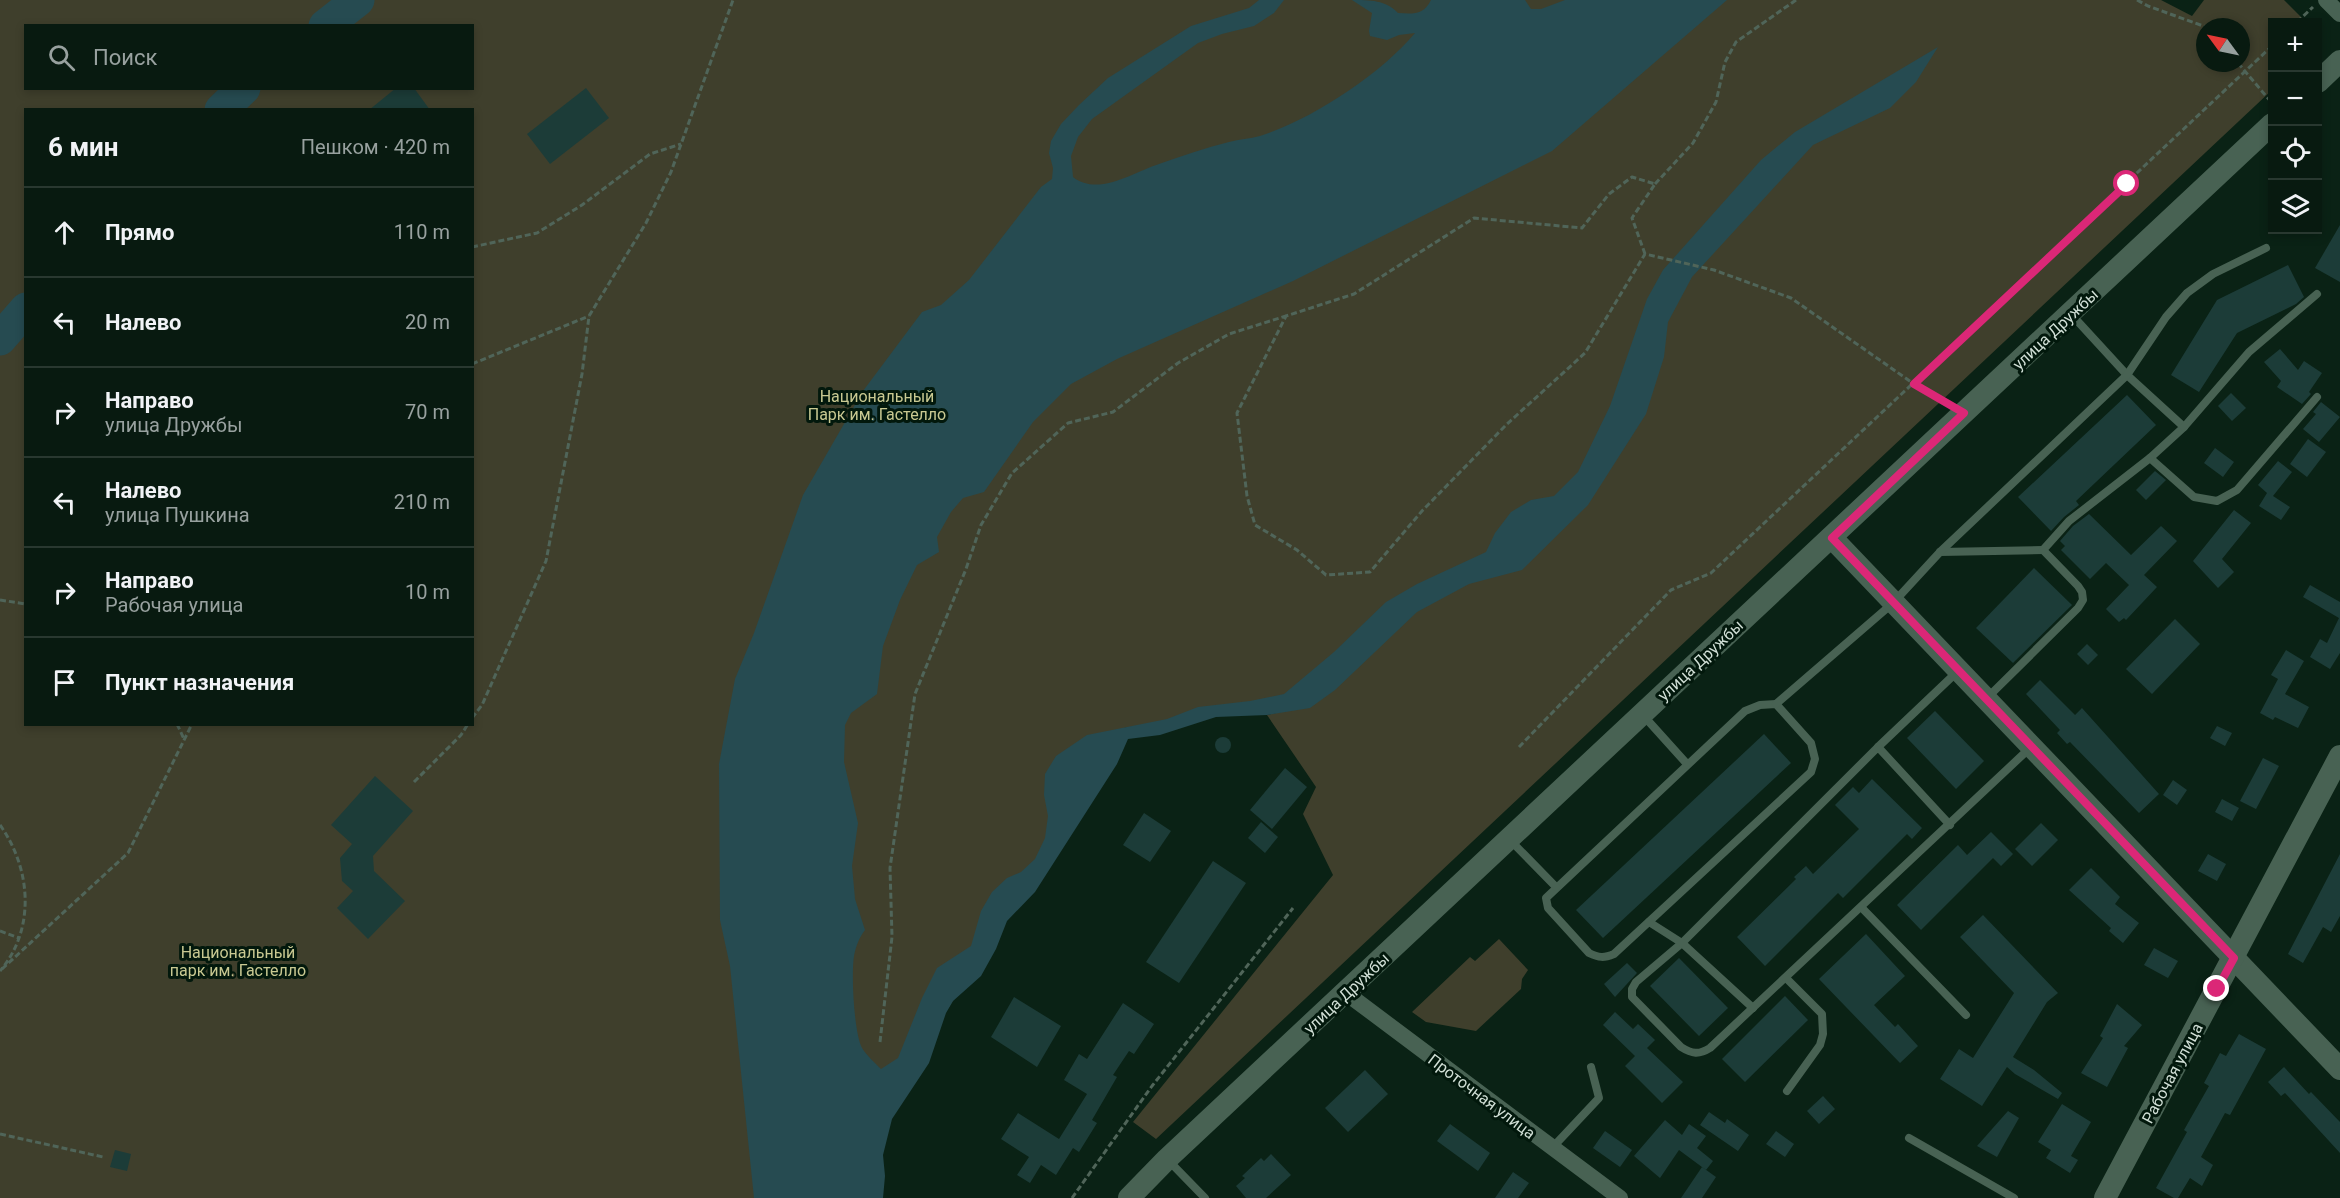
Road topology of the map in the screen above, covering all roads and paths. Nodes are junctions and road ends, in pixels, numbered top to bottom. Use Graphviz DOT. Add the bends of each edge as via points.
graph roads {
  1 [pos="733,0"];
  2 [pos="1796,0"];
  3 [pos="2137,0"];
  4 [pos="2320,0"];
  5 [pos="2326,0"];
  6 [pos="2340,14"];
  7 [pos="2301,18"];
  8 [pos="2196,23"];
  9 [pos="2268,50"];
  10 [pos="2340,61"];
  11 [pos="2250,67"];
  12 [pos="2245,72"];
  13 [pos="2322,78"];
  14 [pos="2268,98"];
  15 [pos="2270,126"];
  16 [pos="681,144"];
  17 [pos="1655,184"];
  18 [pos="474,247"];
  19 [pos="2266,248"];
  20 [pos="1644,254"];
  21 [pos="2317,294"];
  22 [pos="2071,314"];
  23 [pos="589,316"];
  24 [pos="1286,316"];
  25 [pos="474,363"];
  26 [pos="2127,375"];
  27 [pos="1914,384"];
  28 [pos="2318,397"];
  29 [pos="1964,413"];
  30 [pos="2184,427"];
  31 [pos="2150,458"];
  32 [pos="1832,538"];
  33 [pos="2043,550"];
  34 [pos="1940,552"];
  35 [pos="0,600"];
  36 [pos="1893,603"];
  37 [pos="24,604"];
  38 [pos="1958,671"];
  39 [pos="1986,700"];
  40 [pos="1776,704"];
  41 [pos="1641,714"];
  42 [pos="474,715"];
  43 [pos="178,726"];
  44 [pos="191,726"];
  45 [pos="467,726"];
  46 [pos="184,740"];
  47 [pos="1519,747"];
  48 [pos="1878,747"];
  49 [pos="2031,747"];
  50 [pos="2340,756"];
  51 [pos="1687,764"];
  52 [pos="414,783"];
  53 [pos="0,825"];
  54 [pos="1950,825"];
  55 [pos="1510,839"];
  56 [pos="1556,887"];
  57 [pos="1861,907"];
  58 [pos="1293,908"];
  59 [pos="1649,922"];
  60 [pos="0,931"];
  61 [pos="19,938"];
  62 [pos="1682,944"];
  63 [pos="2234,958"];
  64 [pos="1,970"];
  65 [pos="1786,978"];
  66 [pos="1346,993"];
  67 [pos="1753,1008"];
  68 [pos="1966,1015"];
  69 [pos="880,1042"];
  70 [pos="1591,1067"];
  71 [pos="2340,1070"];
  72 [pos="1787,1091"];
  73 [pos="0,1134"];
  74 [pos="1909,1138"];
  75 [pos="1552,1148"];
  76 [pos="103,1157"];
  77 [pos="1167,1159"];
  78 [pos="1072,1198"];
  79 [pos="1129,1198"];
  80 [pos="1205,1198"];
  81 [pos="1620,1198"];
  82 [pos="2014,1198"];
  83 [pos="2105,1198"];
  1 -- 16 [label="path"];
  2 -- 17 [label="path" via="1736,42 1725,62 1716,102 1705,122 1693,143"];
  3 -- 8 [label="path"];
  4 -- 7 [label="path"];
  5 -- 6 [label="street"];
  9 -- 11 [label="path"];
  10 -- 13 [label="main road"];
  12 -- 14 [label="path"];
  12 -- 27 [label="path"];
  15 -- 22 [label="main road, улица Дружбы"];
  16 -- 18 [label="path" via="650,154 537,233"];
  16 -- 23 [label="path" via="646,223"];
  17 -- 20 [label="path" via="1632,218"];
  17 -- 24 [label="path" via="1632,177 1609,194 1582,228 1474,218 1354,294"];
  19 -- 26 [label="lane" via="2213,274 2187,293"];
  20 -- 24 [label="path" via="1585,353 1507,424 1422,511 1370,572 1326,575 1297,550 1255,525 1246,496 1237,413"];
  20 -- 27 [label="path" via="1714,270 1791,298"];
  21 -- 30 [label="lane" via="2248,352"];
  22 -- 26 [label="lane"];
  22 -- 29 [label="main road, улица Дружбы"];
  23 -- 25 [label="path"];
  23 -- 42 [label="path" via="582,374 546,561"];
  24 -- 69 [label="path" via="1229,334 1178,363 1113,412 1068,423 1012,473 981,525 915,694 890,868 892,937"];
  26 -- 30 [label="lane"];
  26 -- 34 [label="lane"];
  27 -- 29 [label="path"];
  27 -- 47 [label="path" via="1711,573 1671,590"];
  28 -- 31 [label="lane" via="2237,490 2217,501 2194,497"];
  29 -- 32 [label="main road, улица Дружбы"];
  30 -- 31 [label="lane"];
  31 -- 33 [label="lane" via="2069,521"];
  32 -- 36 [label="main road"];
  32 -- 41 [label="main road, улица Дружбы"];
  33 -- 34 [label="lane"];
  33 -- 39 [label="lane" via="2078,586 2083,600"];
  34 -- 36 [label="lane"];
  35 -- 37 [label="path"];
  36 -- 38 [label="main road"];
  36 -- 40 [label="lane"];
  38 -- 39 [label="main road"];
  38 -- 48 [label="lane"];
  39 -- 49 [label="main road"];
  40 -- 51 [label="lane" via="1745,711"];
  40 -- 59 [label="lane" via="1811,743 1815,759 1811,772"];
  41 -- 51 [label="lane"];
  41 -- 55 [label="main road, улица Дружбы"];
  43 -- 46 [label="path"];
  44 -- 46 [label="path"];
  45 -- 52 [label="path"];
  46 -- 64 [label="path" via="128,854"];
  48 -- 54 [label="lane"];
  48 -- 62 [label="lane"];
  49 -- 54 [label="lane"];
  49 -- 63 [label="main road"];
  50 -- 63 [label="main road, Рабочая улица"];
  51 -- 56 [label="lane"];
  53 -- 61 [label="path" via="22,869 26,894"];
  54 -- 57 [label="lane"];
  55 -- 56 [label="lane"];
  55 -- 66 [label="main road, улица Дружбы"];
  56 -- 59 [label="lane" via="1546,898 1548,908 1596,957 1614,954"];
  57 -- 65 [label="lane"];
  57 -- 68 [label="lane"];
  58 -- 78 [label="path" via="1152,1086"];
  59 -- 62 [label="lane"];
  60 -- 61 [label="path"];
  61 -- 64 [label="path"];
  62 -- 67 [label="lane"];
  62 -- 67 [label="lane" via="1632,988 1637,1004 1680,1047 1701,1054"];
  63 -- 71 [label="main road"];
  63 -- 83 [label="main road, Рабочая улица"];
  65 -- 67 [label="lane"];
  65 -- 72 [label="lane" via="1822,1014 1823,1034 1815,1055"];
  66 -- 75 [label="street, Проточная улица"];
  66 -- 77 [label="main road, улица Дружбы"];
  70 -- 75 [label="lane" via="1599,1098"];
  73 -- 76 [label="path"];
  74 -- 82 [label="lane"];
  75 -- 81 [label="street, Проточная улица"];
  77 -- 79 [label="main road, улица Дружбы"];
  77 -- 80 [label="lane"];
}
